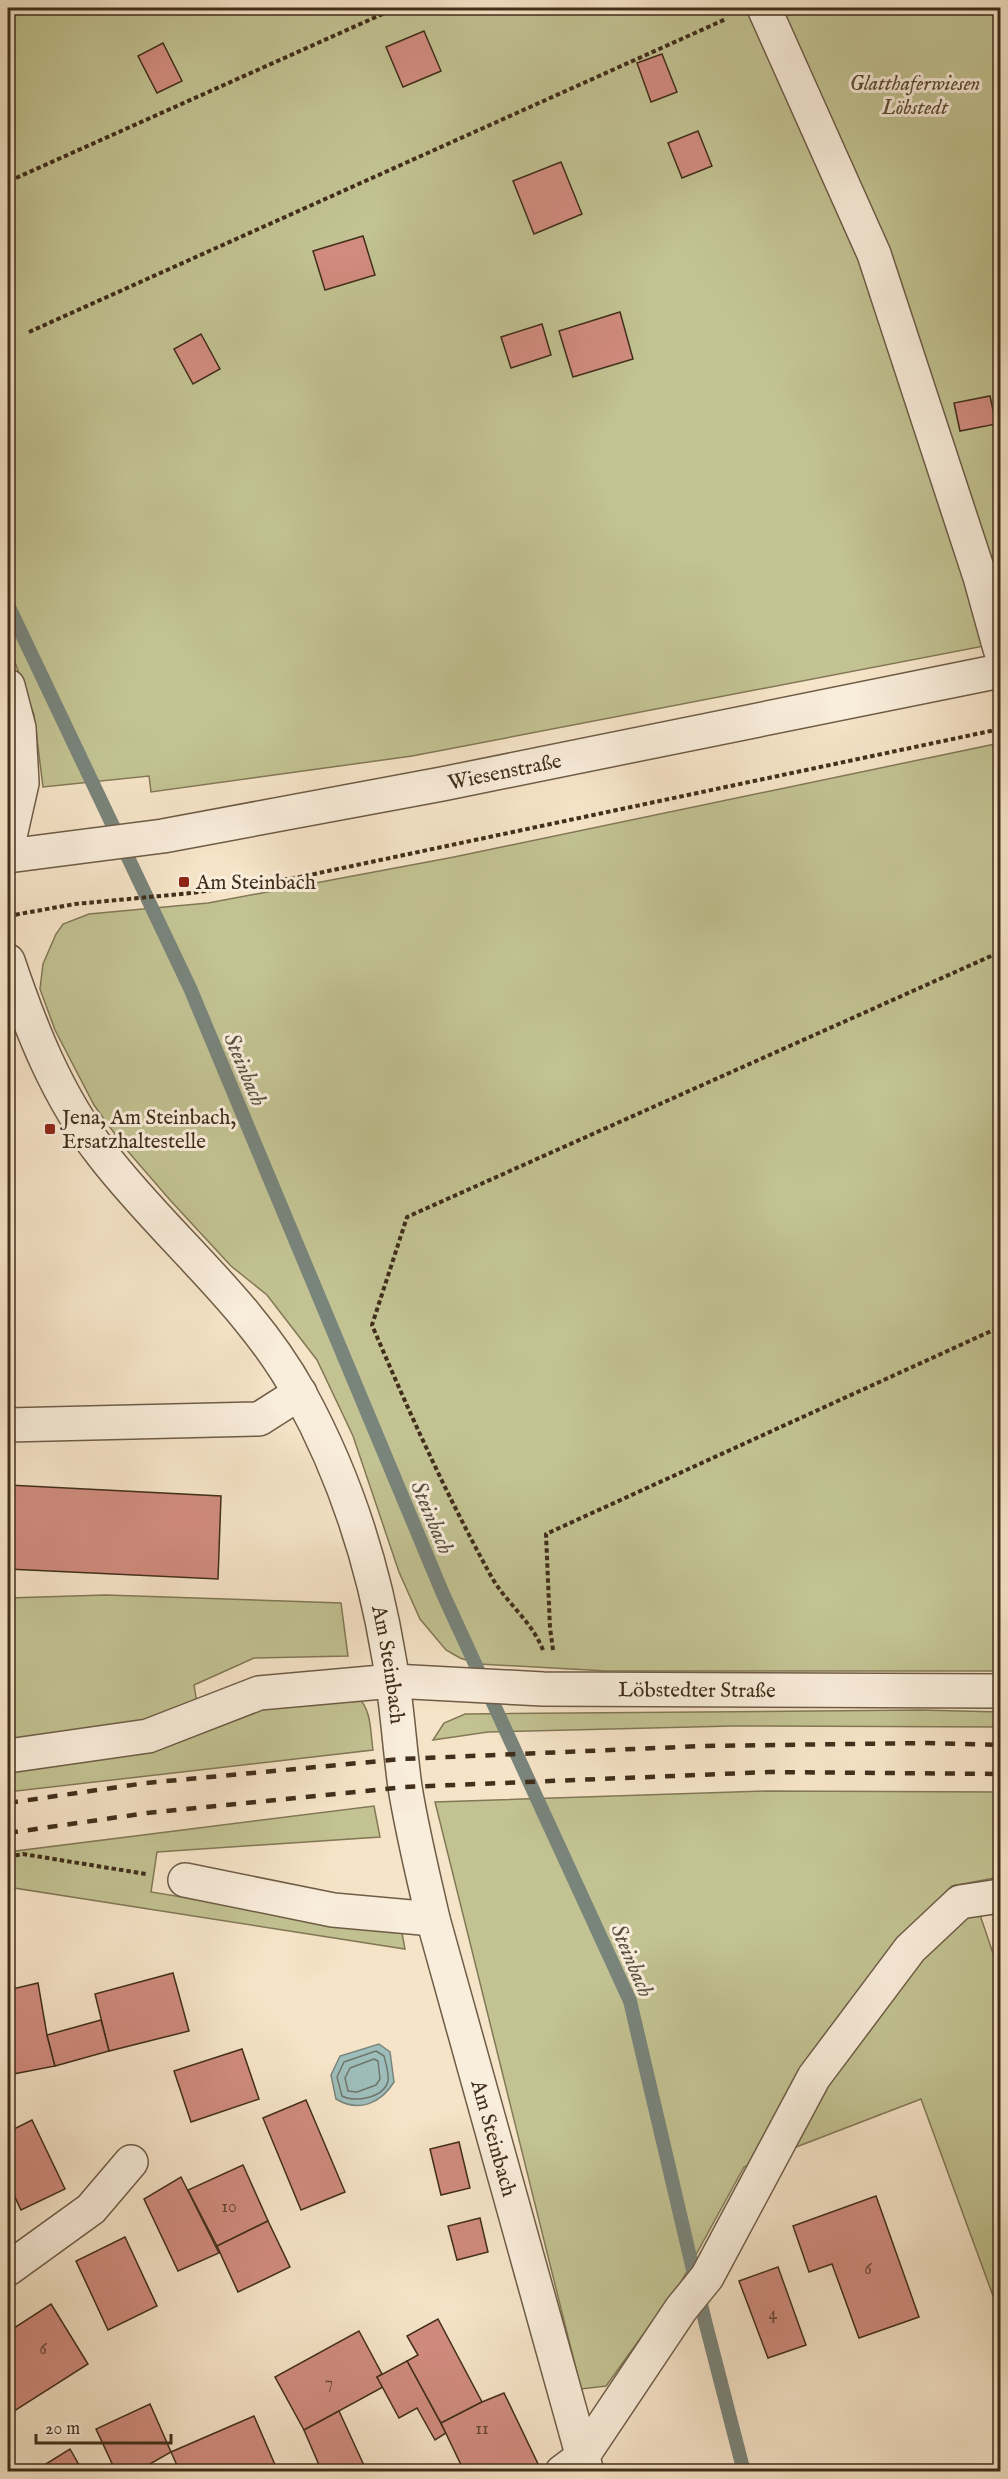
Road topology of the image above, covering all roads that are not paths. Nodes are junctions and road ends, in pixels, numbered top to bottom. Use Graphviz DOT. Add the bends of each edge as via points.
graph roads {
  1 [pos="764,8"];
  2 [pos="1000,649"];
  3 [pos="1000,671"];
  4 [pos="8,686"];
  5 [pos="8,845"];
  6 [pos="8,856"];
  7 [pos="8,961"];
  8 [pos="300,1393"];
  9 [pos="8,1425"];
  10 [pos="393,1681"];
  11 [pos="1000,1691"];
  12 [pos="8,1756"];
  13 [pos="185,1880"];
  14 [pos="1000,1896"];
  15 [pos="433,1918"];
  16 [pos="131,2162"];
  17 [pos="8,2269"];
  18 [pos="577,2467"];
  1 -- 2 [label="street" via="874,254"];
  3 -- 6 [label="street, Wiesenstraße" via="163,836"];
  4 -- 5 [label="street" via="19,728 22,783"];
  7 -- 8 [label="street, Am Steinbach" via="46,1063 73,1114 102,1155 235,1303"];
  8 -- 9 [label="street" via="258,1419"];
  8 -- 10 [label="street, Am Steinbach" via="344,1489 369,1564"];
  10 -- 11 [label="street, Löbstedter Straße" via="551,1689"];
  10 -- 12 [label="street, Löbstedter Straße" via="259,1694 148,1736"];
  10 -- 15 [label="street, Am Steinbach" via="405,1787"];
  13 -- 15 [label="street" via="333,1910"];
  14 -- 18 [label="street, Am Steinbach" via="960,1902 910,1949 814,2077 706,2277"];
  15 -- 18 [label="street, Am Steinbach"];
  16 -- 17 [label="street" via="91,2209"];
}
